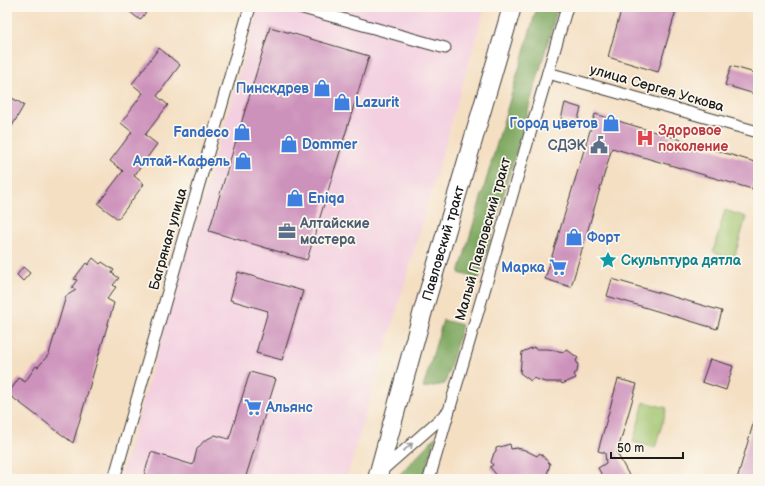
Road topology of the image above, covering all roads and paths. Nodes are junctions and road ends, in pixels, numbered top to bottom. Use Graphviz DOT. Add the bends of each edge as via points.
graph roads {
  1 [pos="250,7"];
  2 [pos="299,7"];
  3 [pos="512,7"];
  4 [pos="567,7"];
  5 [pos="445,48"];
  6 [pos="548,72"];
  7 [pos="758,132"];
  8 [pos="448,412"];
  9 [pos="378,476"];
  10 [pos="114,479"];
  11 [pos="429,479"];
  1 -- 10 [label="street, Багряная улица"];
  2 -- 5 [label="street"];
  3 -- 9 [label="main road, Павловский тракт" via="423,311"];
  4 -- 6 [label="street, Малый Павловский тракт"];
  6 -- 7 [label="street, улица Сергея Ускова"];
  6 -- 8 [label="street, Малый Павловский тракт"];
  9 -- 8 [label="street, one-way"];
  8 -- 11 [label="street, Малый Павловский тракт"];
}
